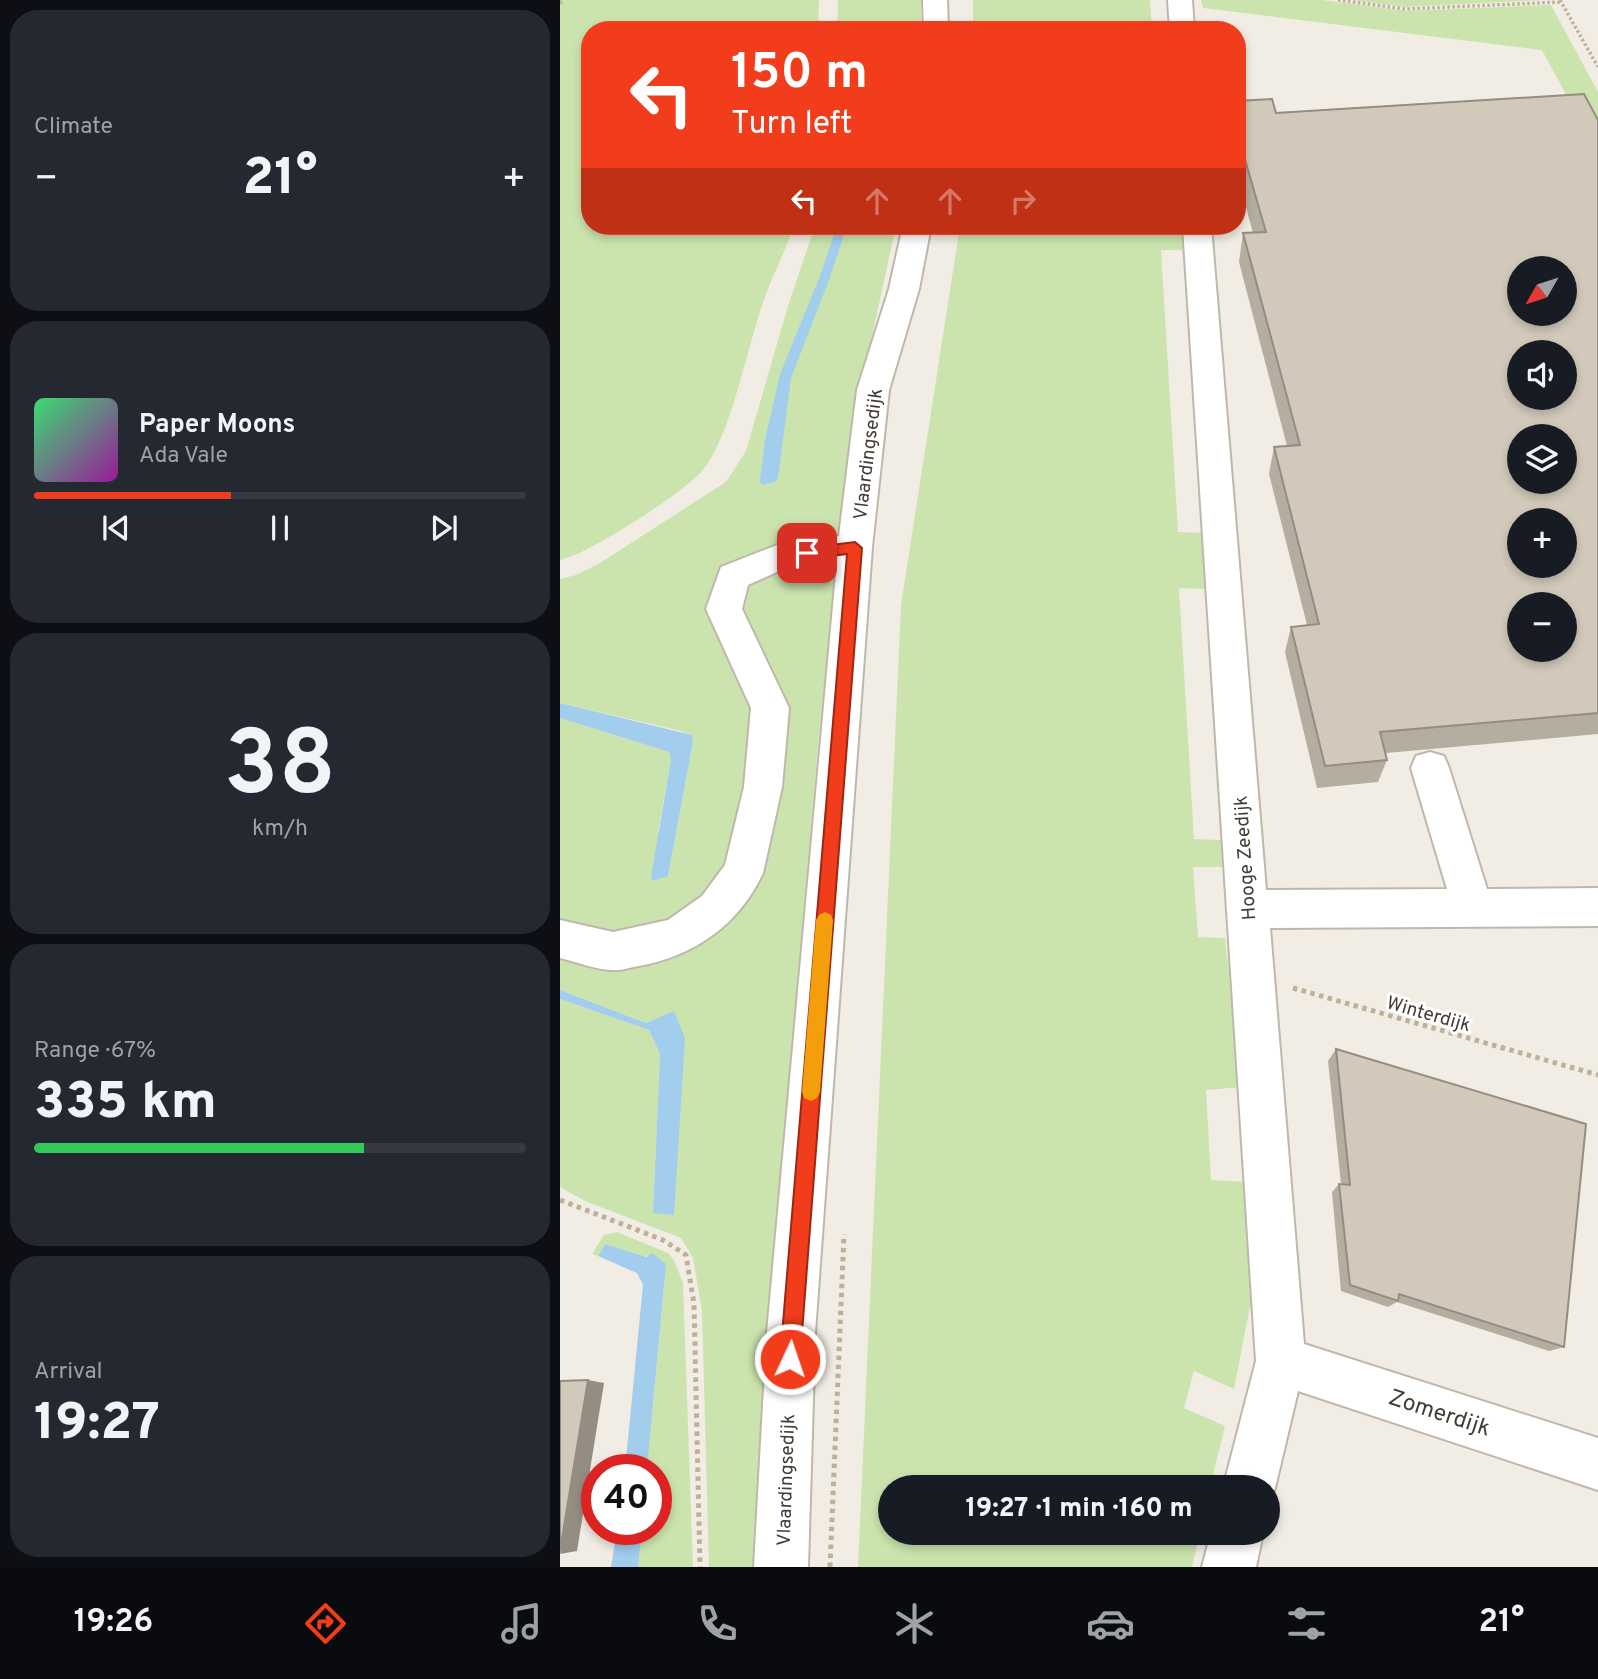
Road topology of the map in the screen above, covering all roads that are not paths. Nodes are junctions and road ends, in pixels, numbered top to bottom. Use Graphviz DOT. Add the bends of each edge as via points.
graph roads {
  1 [pos="935,0"];
  2 [pos="1180,0"];
  3 [pos="936,21"];
  4 [pos="1181,21"];
  5 [pos="915,235"];
  6 [pos="1198,235"];
  7 [pos="855,548"];
  8 [pos="1430,768"];
  9 [pos="1598,907"];
  10 [pos="1473,908"];
  11 [pos="1248,909"];
  12 [pos="560,939"];
  13 [pos="1281,1361"];
  14 [pos="1598,1464"];
  15 [pos="1252,1475"];
  16 [pos="1234,1545"];
  17 [pos="781,1567"];
  18 [pos="1229,1567"];
  1 -- 3 [label="street"];
  2 -- 4 [label="street"];
  5 -- 7 [label="street, Vlaardingsedijk" via="873,390"];
  6 -- 11 [label="street, Hooge Zeedijk"];
  7 -- 12 [label="street" via="783,556 733,577 724,609 770,708 763,787 743,873 716,909 679,936 652,944 613,951"];
  7 -- 17 [label="street, Vlaardingsedijk" via="791,1333"];
  8 -- 10 [label="street"];
  9 -- 10 [label="street"];
  10 -- 11 [label="street"];
  11 -- 13 [label="street, Hooge Zeedijk"];
  13 -- 14 [label="street, Zomerdijk"];
  13 -- 15 [label="street, Hooge Zeedijk"];
  16 -- 18 [label="street"];
}
